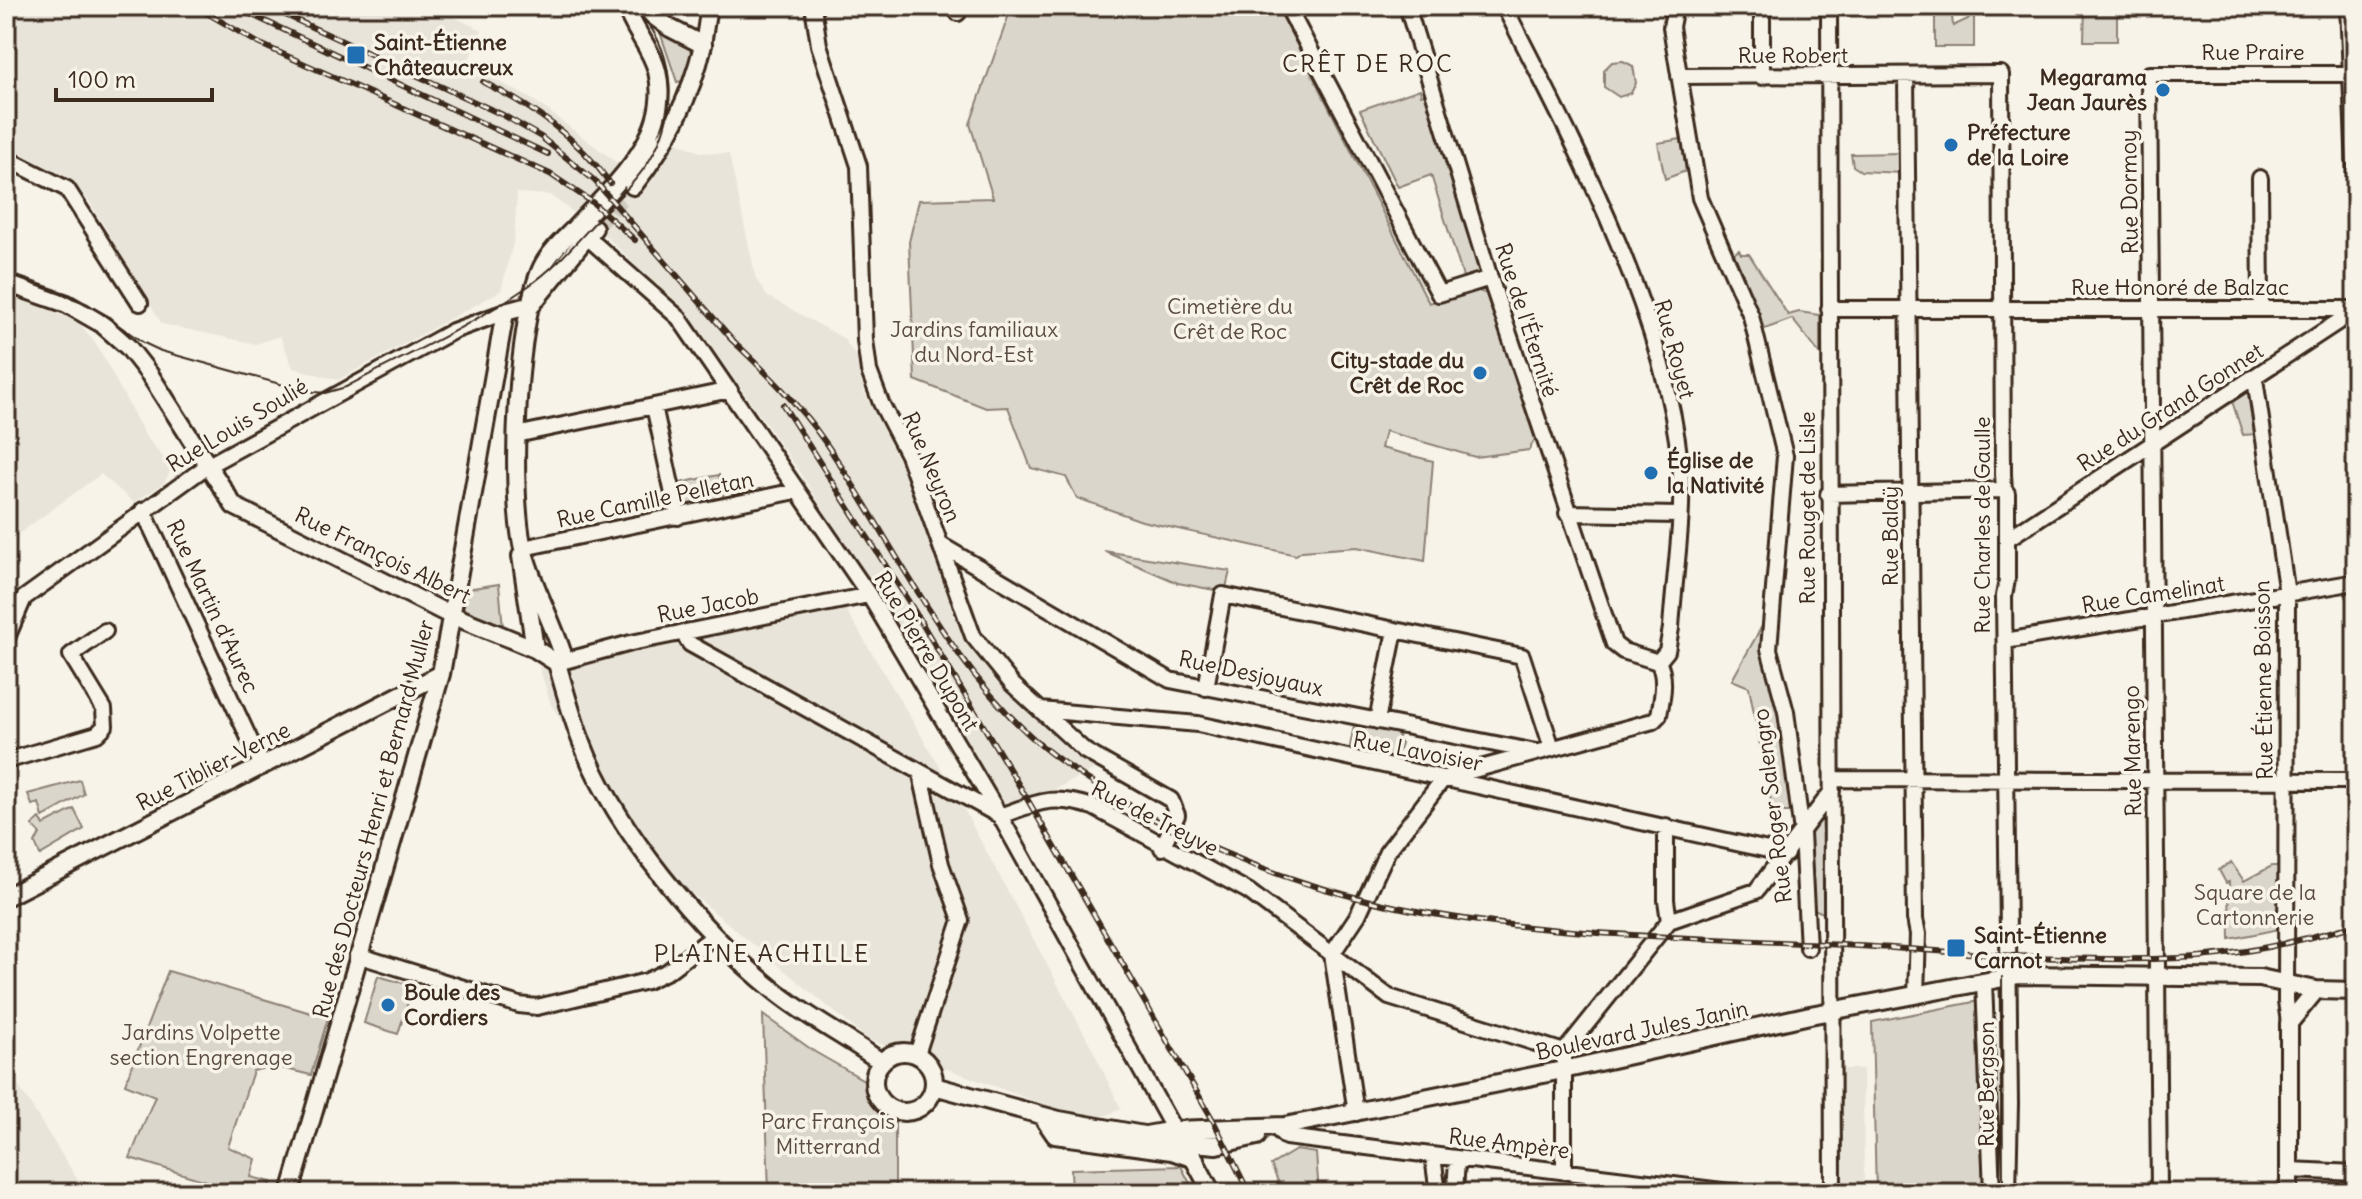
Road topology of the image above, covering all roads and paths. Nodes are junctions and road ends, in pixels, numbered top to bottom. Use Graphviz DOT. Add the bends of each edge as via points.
graph roads {
  1 [pos="613,6"];
  2 [pos="709,6"];
  3 [pos="813,6"];
  4 [pos="1287,6"];
  5 [pos="1407,6"];
  6 [pos="1504,6"];
  7 [pos="1762,6"];
  8 [pos="1829,6"];
  9 [pos="2348,6"];
  10 [pos="1672,7"];
  11 [pos="631,10"];
  12 [pos="703,45"];
  13 [pos="2001,74"];
  14 [pos="2149,74"];
  15 [pos="2354,74"];
  16 [pos="1679,76"];
  17 [pos="1906,76"];
  18 [pos="1762,77"];
  19 [pos="1829,77"];
  20 [pos="6,158"];
  21 [pos="2260,178"];
  22 [pos="626,181"];
  23 [pos="2356,190"];
  24 [pos="588,228"];
  25 [pos="1490,278"];
  26 [pos="6,283"];
  27 [pos="140,303"];
  28 [pos="532,305"];
  29 [pos="1829,309"];
  30 [pos="1908,309"];
  31 [pos="2003,309"];
  32 [pos="2153,309"];
  33 [pos="2261,309"];
  34 [pos="2356,310"];
  35 [pos="505,312"];
  36 [pos="2255,379"];
  37 [pos="730,390"];
  38 [pos="654,406"];
  39 [pos="516,435"];
  40 [pos="2152,445"];
  41 [pos="207,466"];
  42 [pos="2004,490"];
  43 [pos="796,491"];
  44 [pos="1912,493"];
  45 [pos="1828,494"];
  46 [pos="143,510"];
  47 [pos="1567,513"];
  48 [pos="1678,515"];
  49 [pos="678,517"];
  50 [pos="2007,539"];
  51 [pos="941,545"];
  52 [pos="523,548"];
  53 [pos="2356,582"];
  54 [pos="2287,594"];
  55 [pos="869,595"];
  56 [pos="452,616"];
  57 [pos="2152,616"];
  58 [pos="482,628"];
  59 [pos="1395,630"];
  60 [pos="105,631"];
  61 [pos="683,633"];
  62 [pos="6,640"];
  63 [pos="2005,641"];
  64 [pos="535,649"];
  65 [pos="1658,662"];
  66 [pos="557,663"];
  67 [pos="442,667"];
  68 [pos="1206,688"];
  69 [pos="1040,710"];
  70 [pos="1377,721"];
  71 [pos="1552,748"];
  72 [pos="1536,752"];
  73 [pos="6,761"];
  74 [pos="262,766"];
  75 [pos="921,775"];
  76 [pos="1444,778"];
  77 [pos="1913,779"];
  78 [pos="2001,780"];
  79 [pos="2155,780"];
  80 [pos="2288,781"];
  81 [pos="2356,781"];
  82 [pos="1832,785"];
  83 [pos="1000,816"];
  84 [pos="1666,826"];
  85 [pos="1802,833"];
  86 [pos="1162,848"];
  87 [pos="1786,854"];
  88 [pos="6,897"];
  89 [pos="1669,921"];
  90 [pos="1807,921"];
  91 [pos="1832,921"];
  92 [pos="714,936"];
  93 [pos="1808,948"];
  94 [pos="1332,954"];
  95 [pos="357,955"];
  96 [pos="2008,976"];
  97 [pos="2156,976"];
  98 [pos="1984,981"];
  99 [pos="2289,983"];
  100 [pos="2316,990"];
  101 [pos="2356,991"];
  102 [pos="1916,995"];
  103 [pos="1833,1011"];
  104 [pos="2289,1023"];
  105 [pos="1564,1052"];
  106 [pos="917,1054"];
  107 [pos="881,1062"];
  108 [pos="1563,1070"];
  109 [pos="934,1086"];
  110 [pos="1356,1113"];
  111 [pos="1042,1116"];
  112 [pos="1281,1128"];
  113 [pos="1234,1130"];
  114 [pos="1187,1144"];
  115 [pos="1216,1145"];
  116 [pos="1433,1157"];
  117 [pos="1457,1159"];
  118 [pos="2290,1170"];
  119 [pos="1564,1172"];
  120 [pos="2356,1173"];
  121 [pos="1208,1186"];
  122 [pos="290,1193"];
  123 [pos="1438,1193"];
  124 [pos="1455,1193"];
  125 [pos="1738,1193"];
  126 [pos="1833,1193"];
  127 [pos="1992,1193"];
  128 [pos="2008,1193"];
  129 [pos="2159,1193"];
  130 [pos="2289,1193"];
  1 -- 11 [label="street"];
  2 -- 12 [label="street"];
  3 -- 51 [label="street, Rue Neyron" via="819,45 859,166 869,371"];
  4 -- 25 [label="street" via="1439,294"];
  5 -- 25 [label="street, Rue de l'Éternité"];
  6 -- 48 [label="street, Rue Royet" via="1583,163 1651,328 1680,465"];
  7 -- 18 [label="street"];
  8 -- 19 [label="street, Rue Rouget de Lisle"];
  9 -- 15 [label="street"];
  10 -- 16 [label="street, Rue Roger Salengro"];
  11 -- 12 [label="main road"];
  11 -- 22 [label="main road" via="653,58 659,104"];
  12 -- 22 [label="main road" via="663,144"];
  13 -- 17 [label="street, Rue Robert"];
  13 -- 31 [label="street, Rue Charles de Gaulle"];
  14 -- 15 [label="street, Rue Praire"];
  14 -- 32 [label="street, Rue Dormoy"];
  15 -- 23 [label="street"];
  16 -- 18 [label="street, Rue Robert"];
  16 -- 85 [label="street, Rue Roger Salengro" via="1700,198 1751,316 1785,456 1769,649 1786,712"];
  17 -- 19 [label="street, Rue Robert"];
  17 -- 30 [label="street, Rue Balaÿ"];
  18 -- 19 [label="street, Rue Robert"];
  19 -- 29 [label="street, Rue Rouget de Lisle"];
  20 -- 27 [label="street" via="67,189"];
  21 -- 33 [label="street"];
  22 -- 24 [label="main road"];
  24 -- 28 [label="main road"];
  24 -- 37 [label="street, Rue Pierre Dupont" via="679,318"];
  25 -- 47 [label="street, Rue de l'Éternité"];
  26 -- 41 [label="main road, Rue François Albert" via="67,304 118,338 150,375"];
  28 -- 35 [label="main road, Rue Louis Soulié"];
  28 -- 39 [label="main road"];
  29 -- 30 [label="street, Rue Honoré de Balzac"];
  29 -- 45 [label="street, Rue Rouget de Lisle"];
  30 -- 31 [label="street, Rue Honoré de Balzac"];
  30 -- 44 [label="street, Rue Balaÿ"];
  31 -- 32 [label="street, Rue Honoré de Balzac"];
  31 -- 42 [label="street, Rue Charles de Gaulle"];
  32 -- 33 [label="street, Rue Honoré de Balzac"];
  32 -- 40 [label="street, Rue Marengo"];
  33 -- 34 [label="street, Rue Honoré de Balzac"];
  34 -- 36 [label="street, Rue du Grand Gonnet"];
  35 -- 41 [label="street, Rue Louis Soulié" via="453,331"];
  35 -- 56 [label="main road, Rue des Docteurs Henri et Bernard Muller"];
  36 -- 40 [label="street, Rue du Grand Gonnet"];
  36 -- 54 [label="street, Rue Étienne Boisson"];
  37 -- 38 [label="street"];
  37 -- 43 [label="street, Rue Pierre Dupont"];
  38 -- 39 [label="street"];
  38 -- 49 [label="street"];
  39 -- 52 [label="main road"];
  40 -- 50 [label="street, Rue du Grand Gonnet"];
  40 -- 57 [label="street, Rue Marengo"];
  41 -- 46 [label="street, Rue Louis Soulié"];
  41 -- 56 [label="main road, Rue François Albert" via="234,506"];
  42 -- 44 [label="street"];
  42 -- 50 [label="street, Rue Charles de Gaulle"];
  43 -- 49 [label="street, Rue Camille Pelletan"];
  43 -- 55 [label="street, Rue Pierre Dupont"];
  44 -- 45 [label="street"];
  44 -- 77 [label="street, Rue Balaÿ"];
  45 -- 82 [label="street, Rue Rouget de Lisle"];
  46 -- 62 [label="street, Rue Louis Soulié" via="24,598"];
  46 -- 74 [label="street, Rue Martin d'Aurec"];
  47 -- 48 [label="street"];
  47 -- 65 [label="street, Rue de l'Éternité" via="1614,644"];
  48 -- 65 [label="street, Rue Royet" via="1669,642"];
  49 -- 52 [label="street, Rue Camille Pelletan"];
  50 -- 63 [label="street, Rue Charles de Gaulle"];
  51 -- 68 [label="street, Rue Desjoyaux" via="1160,676"];
  51 -- 69 [label="street, Rue Neyron" via="973,636"];
  52 -- 64 [label="main road"];
  52 -- 66 [label="main road" via="562,652"];
  53 -- 54 [label="street, Rue Camelinat"];
  54 -- 57 [label="street, Rue Camelinat"];
  54 -- 80 [label="street, Rue Étienne Boisson"];
  55 -- 61 [label="street, Rue Jacob"];
  55 -- 83 [label="street, Rue Pierre Dupont"];
  56 -- 58 [label="main road, Rue François Albert"];
  56 -- 67 [label="main road, Rue des Docteurs Henri et Bernard Muller"];
  57 -- 63 [label="street, Rue Camelinat"];
  57 -- 79 [label="street, Rue Marengo"];
  58 -- 64 [label="main road, Rue François Albert"];
  58 -- 67 [label="main road" via="461,637"];
  59 -- 68 [label="street" via="1223,595"];
  59 -- 70 [label="street"];
  59 -- 71 [label="street" via="1522,656"];
  60 -- 73 [label="street" via="71,655 104,709 105,726 97,734"];
  61 -- 66 [label="street, Rue Jacob"];
  61 -- 75 [label="street" via="690,644"];
  63 -- 78 [label="street, Rue Charles de Gaulle"];
  64 -- 66 [label="main road, Rue François Albert"];
  65 -- 71 [label="street, Rue Royet" via="1663,677 1660,713 1651,721"];
  66 -- 92 [label="main road" via="580,740 605,791 670,886"];
  67 -- 74 [label="main road, Rue Tiblier-Verne"];
  67 -- 95 [label="main road, Rue des Docteurs Henri et Bernard Muller"];
  68 -- 70 [label="street, Rue Desjoyaux"];
  69 -- 76 [label="street, Rue Lavoisier" via="1198,724"];
  69 -- 86 [label="street, Rue Neyron" via="1085,751 1171,800 1177,815"];
  70 -- 72 [label="street, Rue Desjoyaux"];
  71 -- 72 [label="street"];
  72 -- 76 [label="street"];
  74 -- 88 [label="main road, Rue Tiblier-Verne"];
  75 -- 83 [label="street"];
  75 -- 106 [label="street" via="941,864 961,920"];
  76 -- 84 [label="street, Rue Lavoisier"];
  76 -- 94 [label="street" via="1387,852 1358,915"];
  77 -- 78 [label="street"];
  77 -- 82 [label="street"];
  77 -- 102 [label="street, Rue Balaÿ"];
  78 -- 79 [label="street"];
  78 -- 96 [label="street, Rue Charles de Gaulle"];
  79 -- 80 [label="street"];
  79 -- 97 [label="street, Rue Marengo"];
  80 -- 81 [label="street"];
  80 -- 99 [label="street, Rue Étienne Boisson"];
  82 -- 85 [label="street"];
  82 -- 91 [label="street, Rue Rouget de Lisle"];
  83 -- 86 [label="street, Rue de Treyve" via="1045,799 1068,799 1093,807"];
  83 -- 114 [label="street, Rue Pierre Dupont"];
  84 -- 87 [label="street, Rue Lavoisier"];
  84 -- 89 [label="street"];
  85 -- 87 [label="street"];
  85 -- 90 [label="street, Rue Roger Salengro"];
  86 -- 94 [label="street, Rue de Treyve" via="1248,891"];
  87 -- 89 [label="street" via="1756,891"];
  89 -- 105 [label="street"];
  90 -- 91 [label="street"];
  90 -- 93 [label="street, Rue Roger Salengro"];
  91 -- 103 [label="street, Rue Rouget de Lisle"];
  92 -- 95 [label="street" via="647,981 537,1007"];
  92 -- 107 [label="main road" via="775,992"];
  94 -- 105 [label="street, Rue de Treyve" via="1389,997"];
  94 -- 110 [label="street"];
  95 -- 122 [label="main road, Rue des Docteurs Henri et Bernard Muller"];
  96 -- 97 [label="main road, Boulevard Jules Janin"];
  96 -- 98 [label="main road, Boulevard Jules Janin"];
  96 -- 128 [label="street, Rue Bergson"];
  97 -- 99 [label="main road, Boulevard Jules Janin"];
  97 -- 129 [label="street, Rue Marengo"];
  98 -- 102 [label="main road, Boulevard Jules Janin"];
  98 -- 127 [label="street, Rue Bergson"];
  99 -- 100 [label="main road, Boulevard Jules Janin"];
  99 -- 104 [label="street, Rue Étienne Boisson"];
  100 -- 101 [label="main road, Boulevard Jules Janin"];
  100 -- 104 [label="main road"];
  102 -- 103 [label="main road, Boulevard Jules Janin"];
  103 -- 108 [label="main road, Boulevard Jules Janin"];
  103 -- 126 [label="street, Rue Rouget de Lisle"];
  104 -- 118 [label="main road"];
  105 -- 108 [label="street"];
  106 -- 107 [label="main road" via="897,1052"];
  106 -- 109 [label="main road" via="931,1067"];
  107 -- 109 [label="main road" via="875,1090 895,1111 923,1106"];
  108 -- 110 [label="main road, Boulevard Jules Janin"];
  108 -- 119 [label="street"];
  109 -- 111 [label="main road, Boulevard Jules Janin"];
  110 -- 112 [label="main road, Boulevard Jules Janin"];
  111 -- 114 [label="main road, Boulevard Jules Janin"];
  111 -- 114 [label="main road" via="1055,1135 1172,1151"];
  112 -- 113 [label="main road, Boulevard Jules Janin"];
  112 -- 115 [label="main road, Boulevard Jules Janin"];
  112 -- 116 [label="street, Rue Ampère" via="1286,1137"];
  113 -- 114 [label="main road, Boulevard Jules Janin"];
  113 -- 114 [label="main road, Boulevard Jules Janin"];
  114 -- 115 [label="main road, Boulevard Jules Janin"];
  114 -- 121 [label="main road"];
  115 -- 121 [label="main road"];
  116 -- 117 [label="street, Rue Ampère"];
  116 -- 123 [label="street"];
  117 -- 119 [label="street, Rue Ampère"];
  117 -- 124 [label="street"];
  118 -- 120 [label="street"];
  118 -- 130 [label="main road"];
  119 -- 125 [label="street, Rue Ampère"];
}
